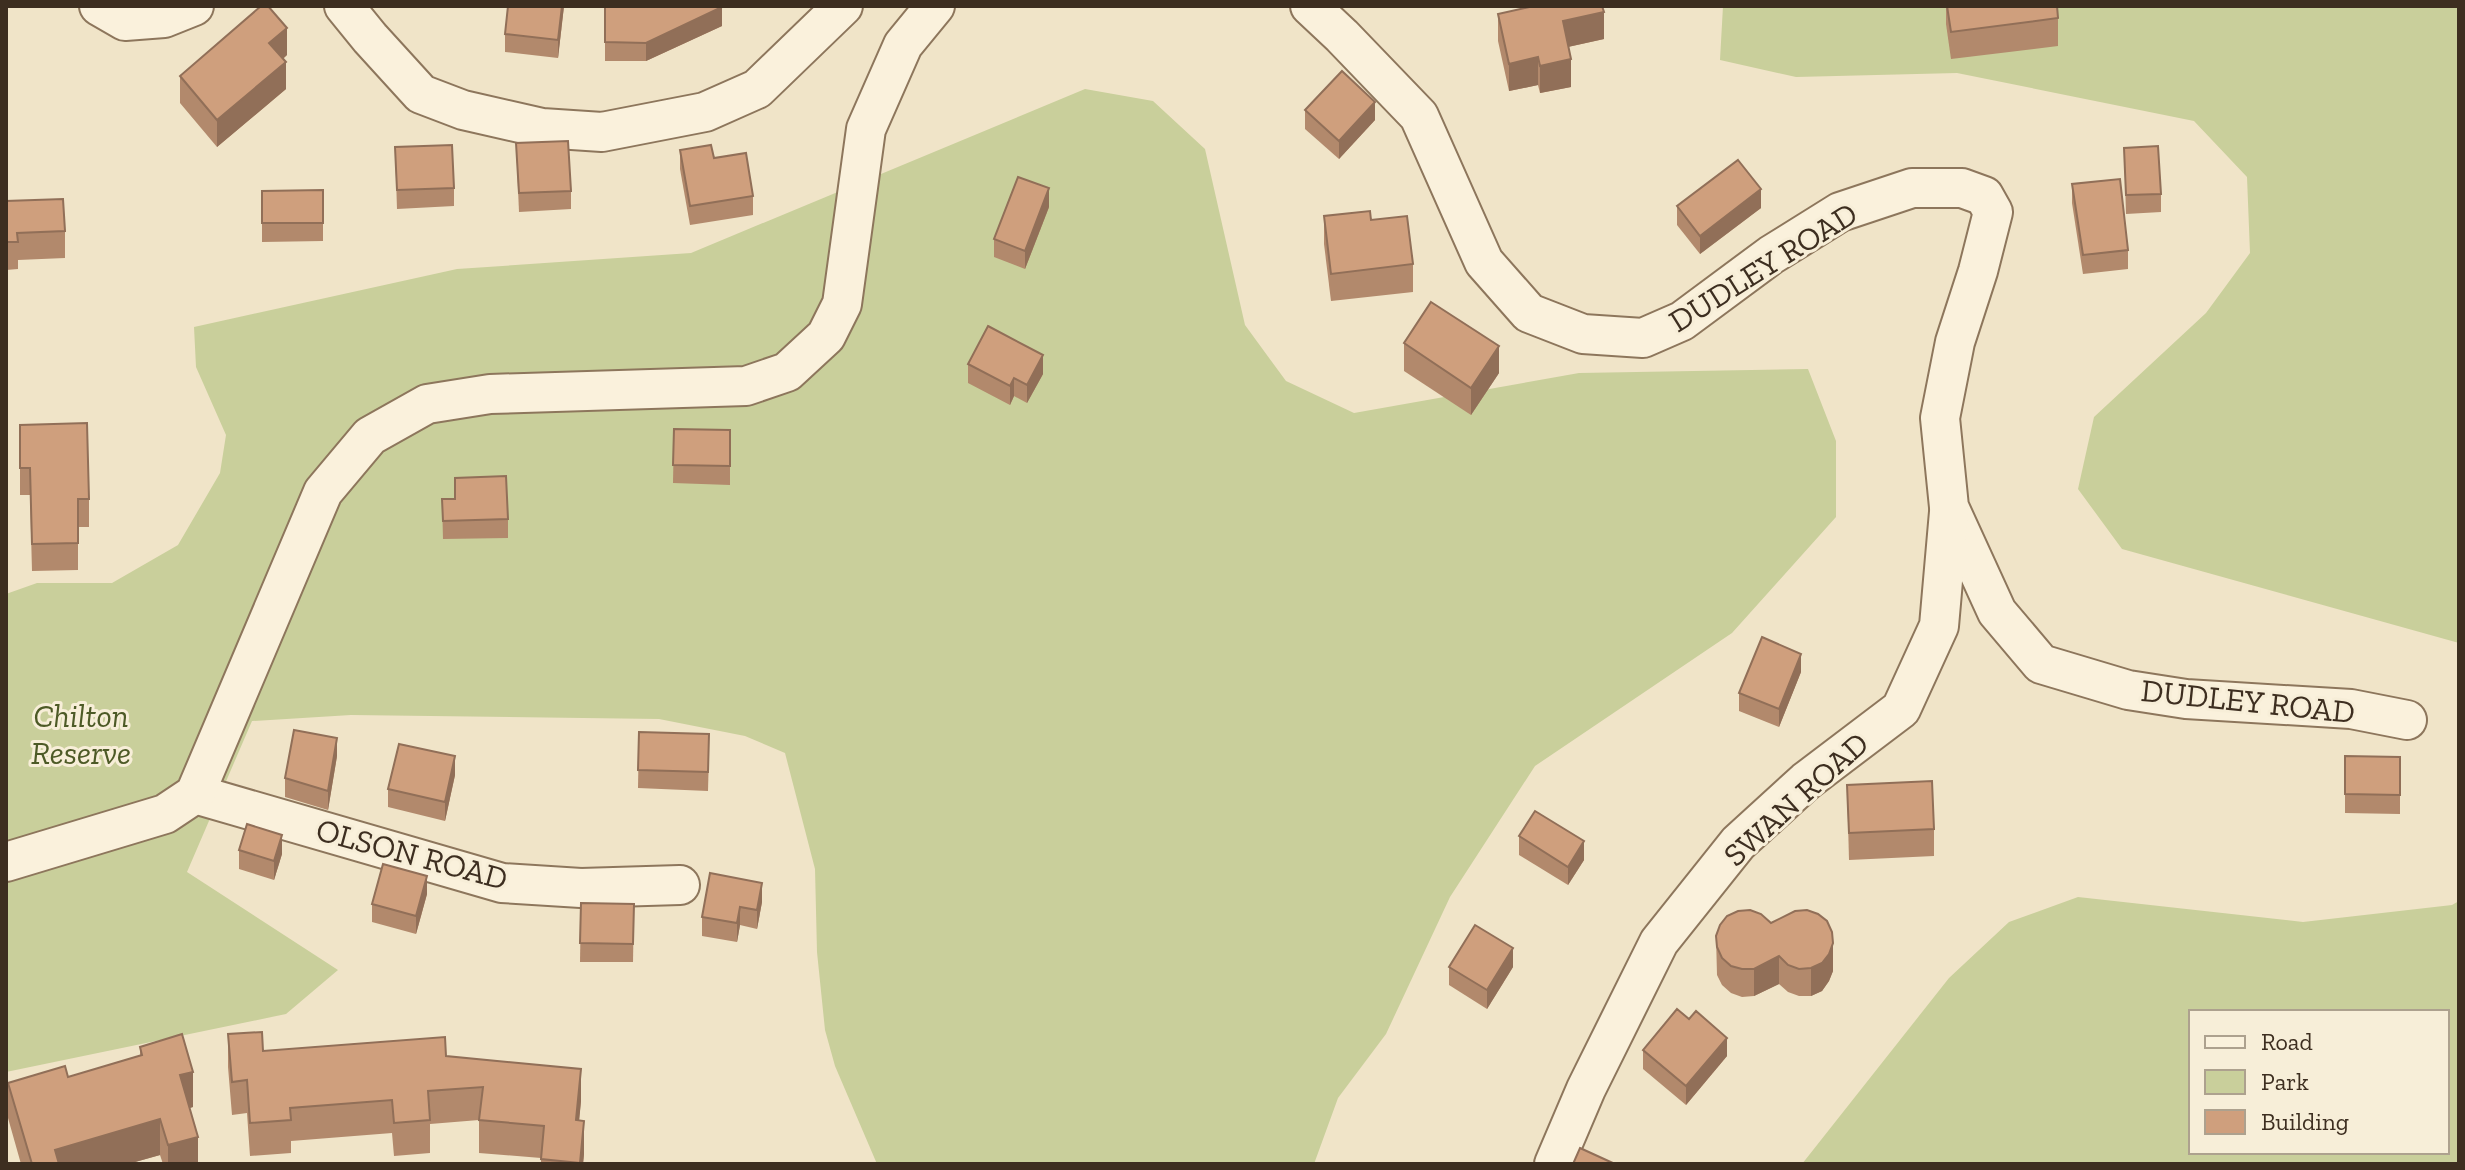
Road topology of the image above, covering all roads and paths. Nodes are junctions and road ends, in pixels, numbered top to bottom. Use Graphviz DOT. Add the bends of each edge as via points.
graph roads {
  1 [pos="99,6"];
  2 [pos="194,6"];
  3 [pos="344,6"];
  4 [pos="843,6"];
  5 [pos="935,6"];
  6 [pos="1310,6"];
  7 [pos="1949,507"];
  8 [pos="2407,720"];
  9 [pos="195,794"];
  10 [pos="6,862"];
  11 [pos="680,885"];
  12 [pos="1554,1164"];
  1 -- 2 [label="street" via="125,21 164,18"];
  3 -- 4 [label="street" via="421,94 463,110 542,128 602,132 705,112 757,89"];
  5 -- 9 [label="street" via="903,45 866,129 842,304 826,336 787,372 746,386 490,394 427,404 370,436 323,492"];
  6 -- 7 [label="street, DUDLEY ROAD" via="1419,116 1484,262 1529,313 1583,334 1643,338 1682,321 1840,212 1912,188 1962,188 1984,196 1993,212 1955,342 1940,418"];
  7 -- 8 [label="street, DUDLEY ROAD" via="1997,612 2041,664 2128,690 2186,699 2351,709"];
  7 -- 12 [label="street, SWAN ROAD" via="1939,626 1901,709 1806,781 1738,843 1659,942"];
  9 -- 10 [label="street" via="165,814"];
  9 -- 11 [label="street, OLSON ROAD" via="502,883 581,888"];
}
